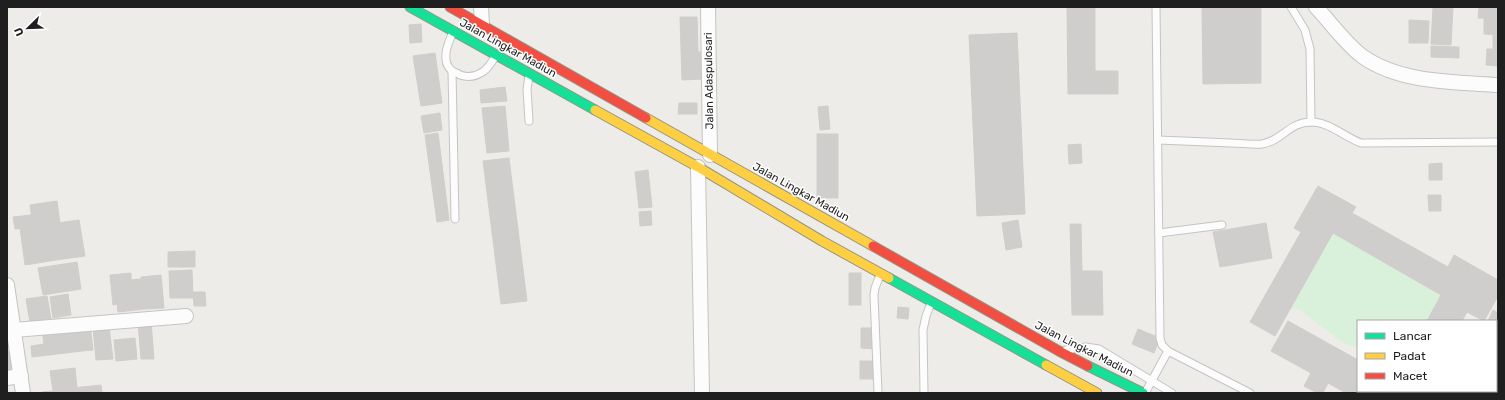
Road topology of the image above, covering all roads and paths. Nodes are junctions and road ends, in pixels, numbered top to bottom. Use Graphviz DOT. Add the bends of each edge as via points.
graph roads {
  1 [pos="410,7"];
  2 [pos="450,7"];
  3 [pos="481,7"];
  4 [pos="708,7"];
  5 [pos="1156,7"];
  6 [pos="1291,7"];
  7 [pos="1316,7"];
  8 [pos="482,25"];
  9 [pos="453,32"];
  10 [pos="496,55"];
  11 [pos="452,71"];
  12 [pos="530,74"];
  13 [pos="1498,85"];
  14 [pos="529,121"];
  15 [pos="1312,122"];
  16 [pos="1158,140"];
  17 [pos="1498,142"];
  18 [pos="710,155"];
  19 [pos="698,167"];
  20 [pos="455,219"];
  21 [pos="1222,225"];
  22 [pos="1159,233"];
  23 [pos="881,273"];
  24 [pos="7,285"];
  25 [pos="932,301"];
  26 [pos="186,316"];
  27 [pos="12,336"];
  28 [pos="1059,351"];
  29 [pos="1168,351"];
  30 [pos="14,377"];
  31 [pos="1152,382"];
  32 [pos="23,393"];
  33 [pos="702,393"];
  34 [pos="878,393"];
  35 [pos="924,393"];
  36 [pos="1097,393"];
  37 [pos="1144,393"];
  38 [pos="1172,393"];
  39 [pos="1250,393"];
  1 -- 9 [label="main road, Jalan Lingkar Madiun"];
  2 -- 8 [label="main road, Jalan Lingkar Madiun"];
  3 -- 8 [label="street"];
  4 -- 18 [label="street, Jalan Adaspulosari"];
  5 -- 16 [label="lane"];
  6 -- 15 [label="lane" via="1305,30 1310,50"];
  7 -- 13 [label="street" via="1362,56 1384,68 1428,79"];
  8 -- 18 [label="main road, Jalan Lingkar Madiun"];
  9 -- 10 [label="main road, Jalan Lingkar Madiun"];
  9 -- 11 [label="lane" via="446,48 446,58"];
  10 -- 11 [label="lane" via="485,70 472,77"];
  10 -- 12 [label="main road, Jalan Lingkar Madiun"];
  11 -- 20 [label="lane"];
  12 -- 14 [label="lane" via="527,89"];
  12 -- 19 [label="main road, Jalan Lingkar Madiun"];
  15 -- 16 [label="lane" via="1300,123 1281,136 1262,144"];
  15 -- 17 [label="lane" via="1324,124 1361,143"];
  16 -- 22 [label="lane"];
  18 -- 28 [label="main road, Jalan Lingkar Madiun"];
  19 -- 23 [label="main road, Jalan Lingkar Madiun"];
  19 -- 33 [label="street"];
  21 -- 22 [label="lane"];
  22 -- 29 [label="lane" via="1160,338"];
  23 -- 25 [label="main road, Jalan Lingkar Madiun"];
  23 -- 34 [label="lane" via="874,295"];
  24 -- 27 [label="street"];
  25 -- 35 [label="lane" via="923,330"];
  25 -- 36 [label="main road, Jalan Lingkar Madiun"];
  26 -- 27 [label="street"];
  27 -- 30 [label="street"];
  28 -- 31 [label="lane" via="1086,347 1099,349"];
  28 -- 37 [label="main road, Jalan Lingkar Madiun"];
  29 -- 31 [label="lane"];
  29 -- 39 [label="lane"];
  30 -- 32 [label="street"];
  31 -- 37 [label="lane"];
  31 -- 38 [label="lane"];
}
